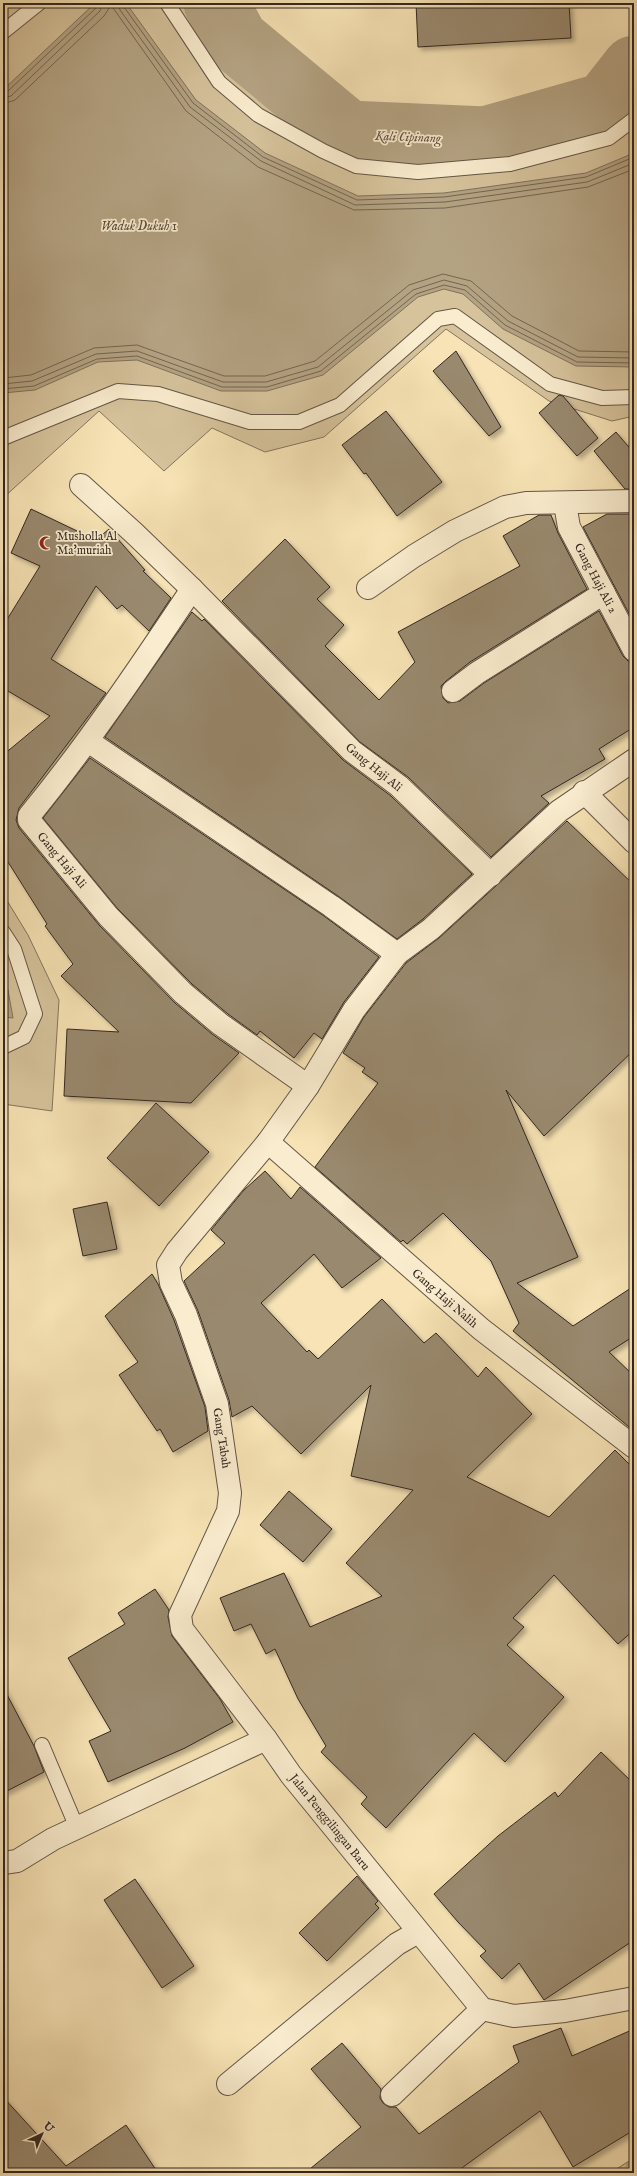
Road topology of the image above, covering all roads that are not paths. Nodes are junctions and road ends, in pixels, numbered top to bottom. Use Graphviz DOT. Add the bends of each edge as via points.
graph roads {
  1 [pos="39,3"];
  2 [pos="167,3"];
  3 [pos="3,32"];
  4 [pos="634,119"];
  5 [pos="634,397"];
  6 [pos="3,438"];
  7 [pos="81,485"];
  8 [pos="634,501"];
  9 [pos="565,504"];
  10 [pos="368,588"];
  11 [pos="192,589"];
  12 [pos="604,593"];
  13 [pos="634,650"];
  14 [pos="453,691"];
  15 [pos="88,741"];
  16 [pos="634,760"];
  17 [pos="584,792"];
  18 [pos="634,842"];
  19 [pos="491,875"];
  20 [pos="3,932"];
  21 [pos="397,954"];
  22 [pos="3,1047"];
  23 [pos="308,1086"];
  24 [pos="268,1142"];
  25 [pos="633,1443"];
  26 [pos="266,1740"];
  27 [pos="42,1745"];
  28 [pos="77,1828"];
  29 [pos="3,1863"];
  30 [pos="418,1932"];
  31 [pos="634,1998"];
  32 [pos="482,2009"];
  33 [pos="228,2084"];
  34 [pos="392,2095"];
  1 -- 3 [label="lane"];
  2 -- 4 [label="lane" via="219,82 258,116 356,166 418,172 510,164 609,138"];
  5 -- 6 [label="lane" via="602,398 550,384 455,316 438,319 340,405 299,422 250,422 158,394 118,391"];
  7 -- 11 [label="street, Gang Haji Ali"];
  8 -- 9 [label="street"];
  9 -- 10 [label="street" via="526,503 505,507 456,531"];
  9 -- 12 [label="street, Gang Haji Ali 2" via="569,527"];
  11 -- 15 [label="street, Gang Haji Ali"];
  11 -- 19 [label="street, Gang Haji Ali" via="352,752 398,786"];
  12 -- 13 [label="street, Gang Haji Ali 2"];
  12 -- 14 [label="street" via="477,673"];
  15 -- 21 [label="street" via="331,906"];
  15 -- 23 [label="street, Gang Haji Ali" via="29,816 29,820 108,916 183,994 220,1024"];
  16 -- 17 [label="street"];
  17 -- 18 [label="street"];
  17 -- 19 [label="street" via="559,811"];
  19 -- 21 [label="street" via="431,929"];
  20 -- 22 [label="lane" via="14,949 35,1014 24,1037"];
  21 -- 23 [label="street" via="354,1010"];
  23 -- 24 [label="street"];
  24 -- 25 [label="street, Gang Haji Nalih" via="481,1329"];
  24 -- 26 [label="street, Gang Tabah" via="168,1265 171,1283 186,1315 217,1404 230,1493 228,1511 180,1615 182,1629"];
  26 -- 28 [label="street"];
  26 -- 30 [label="street, Jalan Penggilingan Baru" via="291,1775"];
  27 -- 28 [label="lane"];
  28 -- 29 [label="street" via="17,1861"];
  30 -- 32 [label="street, Jalan Penggilingan Baru"];
  30 -- 33 [label="street" via="397,1944"];
  31 -- 32 [label="street" via="565,2011 514,2016"];
  32 -- 34 [label="street"];
}
